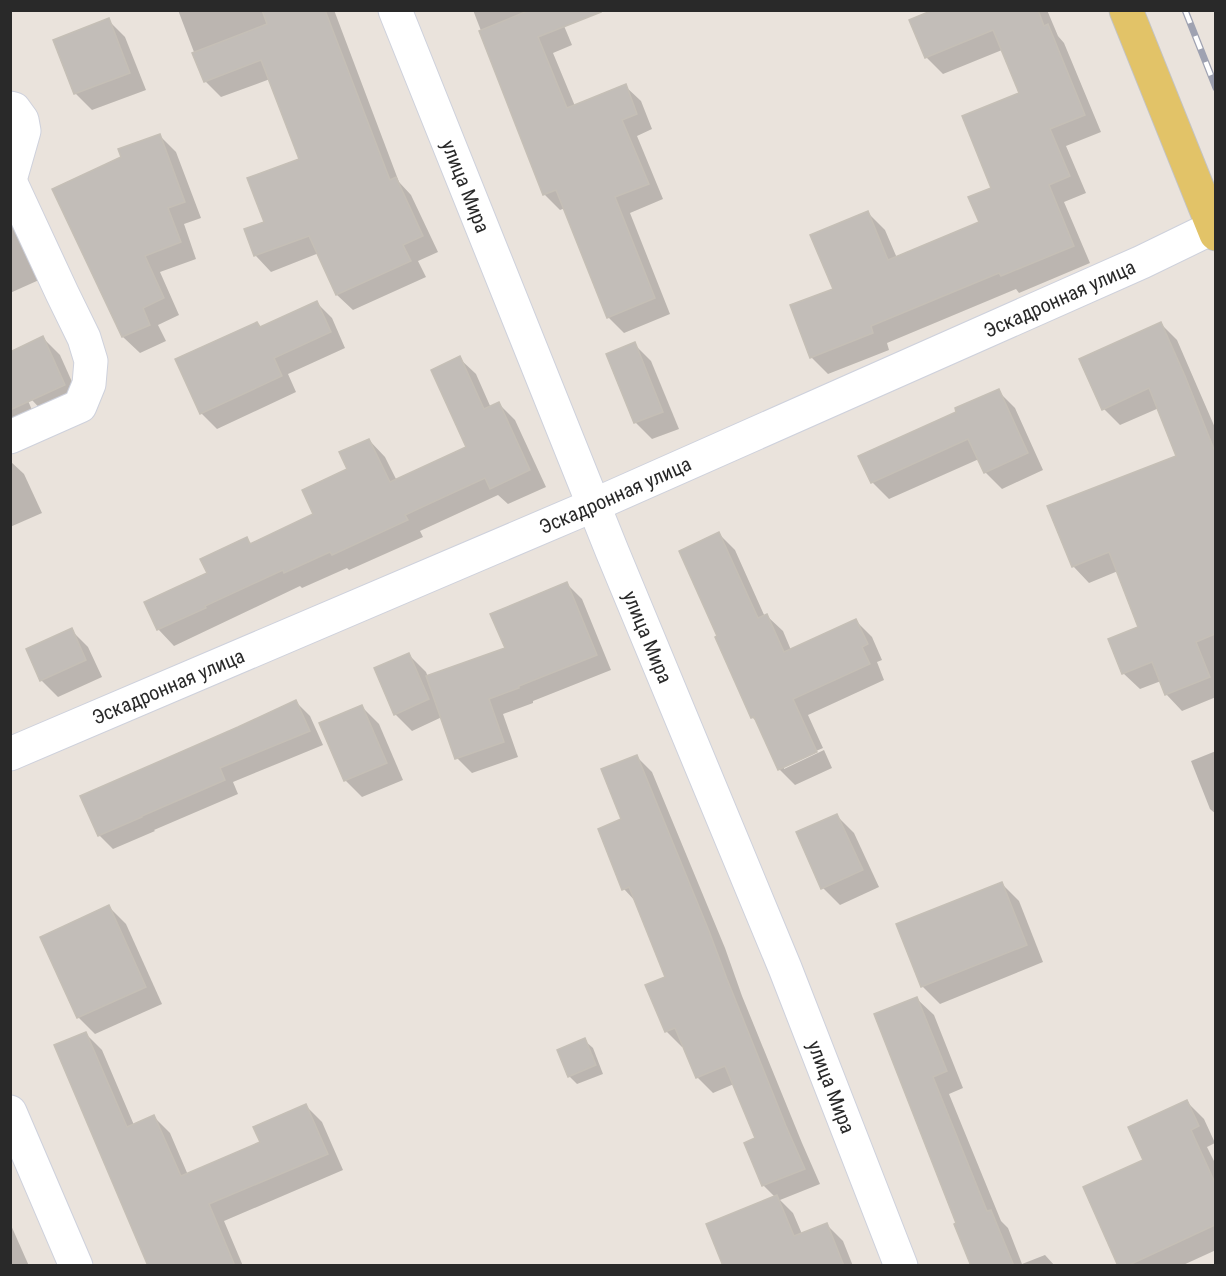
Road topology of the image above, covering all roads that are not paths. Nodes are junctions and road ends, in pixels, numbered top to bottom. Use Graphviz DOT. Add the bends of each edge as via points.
graph roads {
  1 [pos="395,10"];
  2 [pos="1126,10"];
  3 [pos="10,108"];
  4 [pos="10,180"];
  5 [pos="1215,229"];
  6 [pos="10,437"];
  7 [pos="594,504"];
  8 [pos="10,754"];
  9 [pos="10,1112"];
  10 [pos="76,1266"];
  11 [pos="901,1266"];
  1 -- 7 [label="street, улица Мира"];
  2 -- 5 [label="main road"];
  3 -- 4 [label="street" via="22,120 24,131"];
  4 -- 6 [label="street" via="92,361 89,384 80,405"];
  5 -- 7 [label="street, Эскадронная улица"];
  7 -- 8 [label="street, Эскадронная улица"];
  7 -- 11 [label="street, улица Мира" via="785,968"];
  9 -- 10 [label="street"];
}
